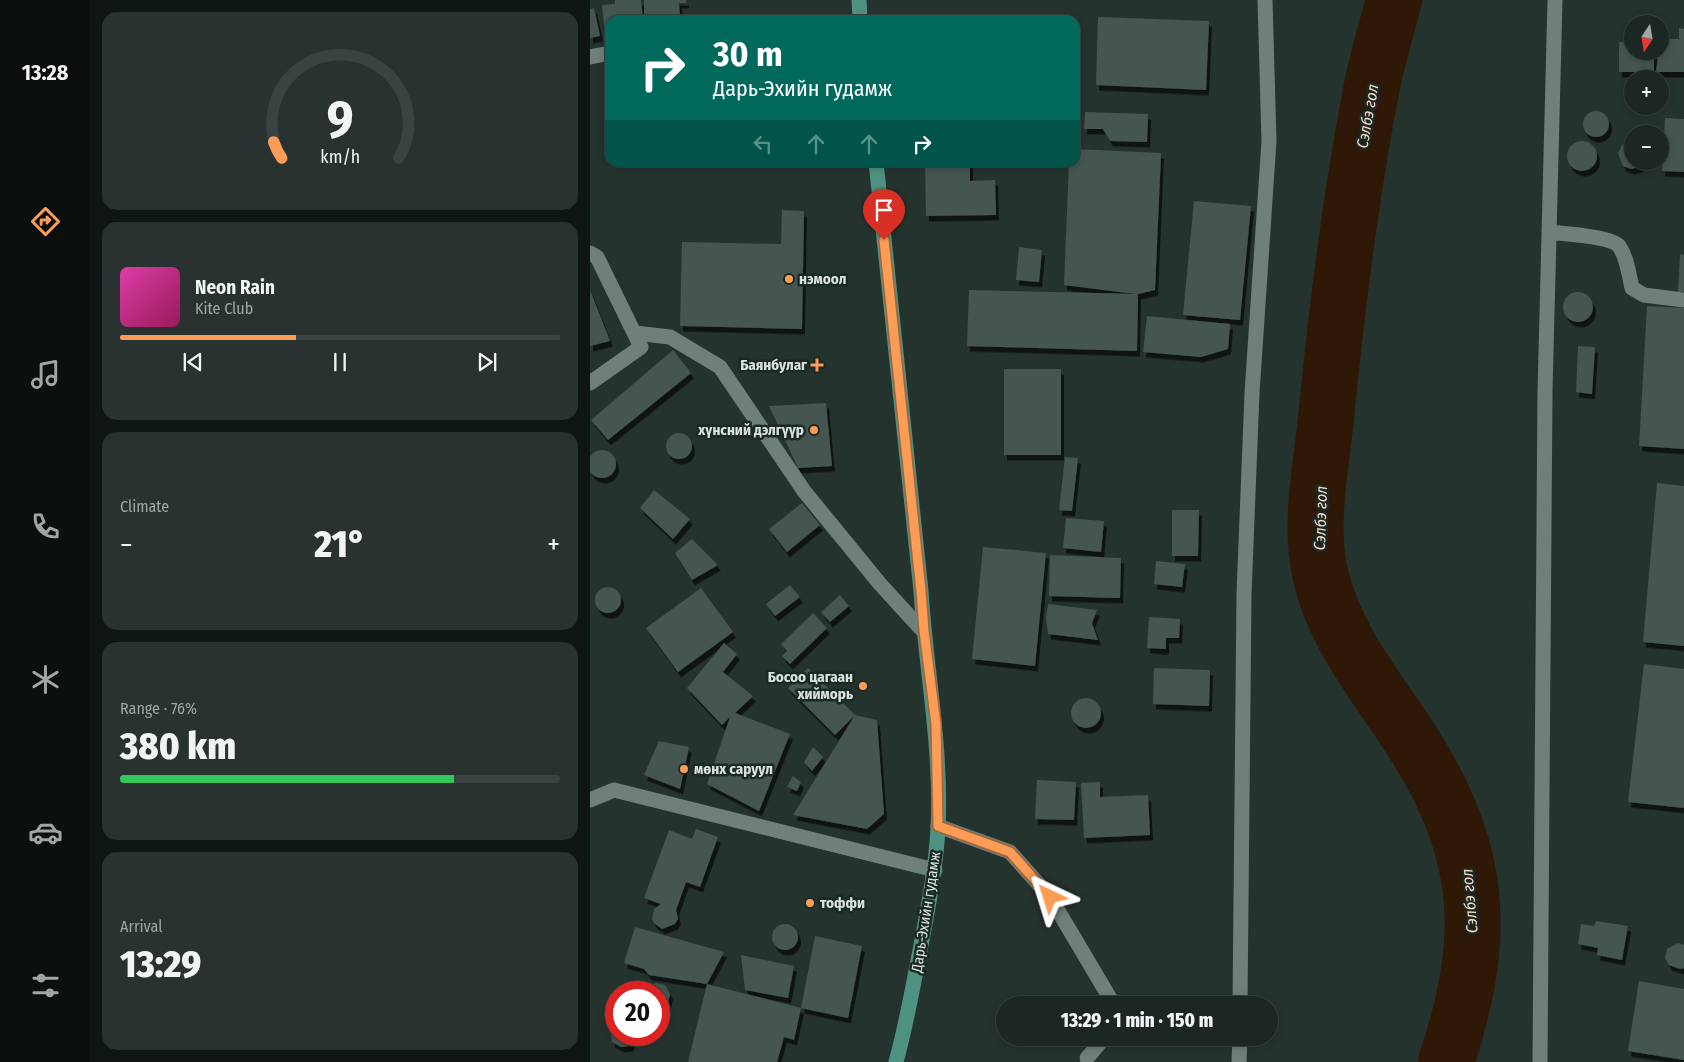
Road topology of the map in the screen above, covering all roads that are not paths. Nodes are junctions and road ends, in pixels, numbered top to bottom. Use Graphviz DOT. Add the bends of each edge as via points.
graph roads {
  1 [pos="858,0"];
  2 [pos="1265,0"];
  3 [pos="1555,0"];
  4 [pos="860,15"];
  5 [pos="605,55"];
  6 [pos="590,57"];
  7 [pos="877,167"];
  8 [pos="1549,232"];
  9 [pos="590,254"];
  10 [pos="1684,300"];
  11 [pos="635,333"];
  12 [pos="590,383"];
  13 [pos="924,631"];
  14 [pos="590,800"];
  15 [pos="938,826"];
  16 [pos="935,870"];
  17 [pos="1109,996"];
  18 [pos="1240,996"];
  19 [pos="1097,1046"];
  20 [pos="1240,1046"];
  21 [pos="1087,1058"];
  22 [pos="896,1062"];
  23 [pos="1239,1062"];
  24 [pos="1540,1062"];
  1 -- 4 [label="main road"];
  2 -- 18 [label="street" via="1269,141 1252,393 1244,594"];
  3 -- 8 [label="street"];
  5 -- 6 [label="street"];
  7 -- 13 [label="main road, Дарь-Эхийн гудамж"];
  8 -- 10 [label="street" via="1609,240 1618,245 1626,261 1632,288 1644,296"];
  8 -- 24 [label="street"];
  9 -- 11 [label="street" via="597,258"];
  11 -- 12 [label="street" via="641,347"];
  11 -- 13 [label="street" via="670,337 720,367 804,491 880,584"];
  13 -- 15 [label="main road, Дарь-Эхийн гудамж" via="936,724"];
  14 -- 16 [label="street" via="614,790"];
  15 -- 16 [label="main road, Дарь-Эхийн гудамж"];
  15 -- 17 [label="street" via="1010,852 1050,897"];
  16 -- 22 [label="main road, Дарь-Эхийн гудамж" via="907,1024"];
  19 -- 21 [label="street"];
  20 -- 23 [label="street"];
}
